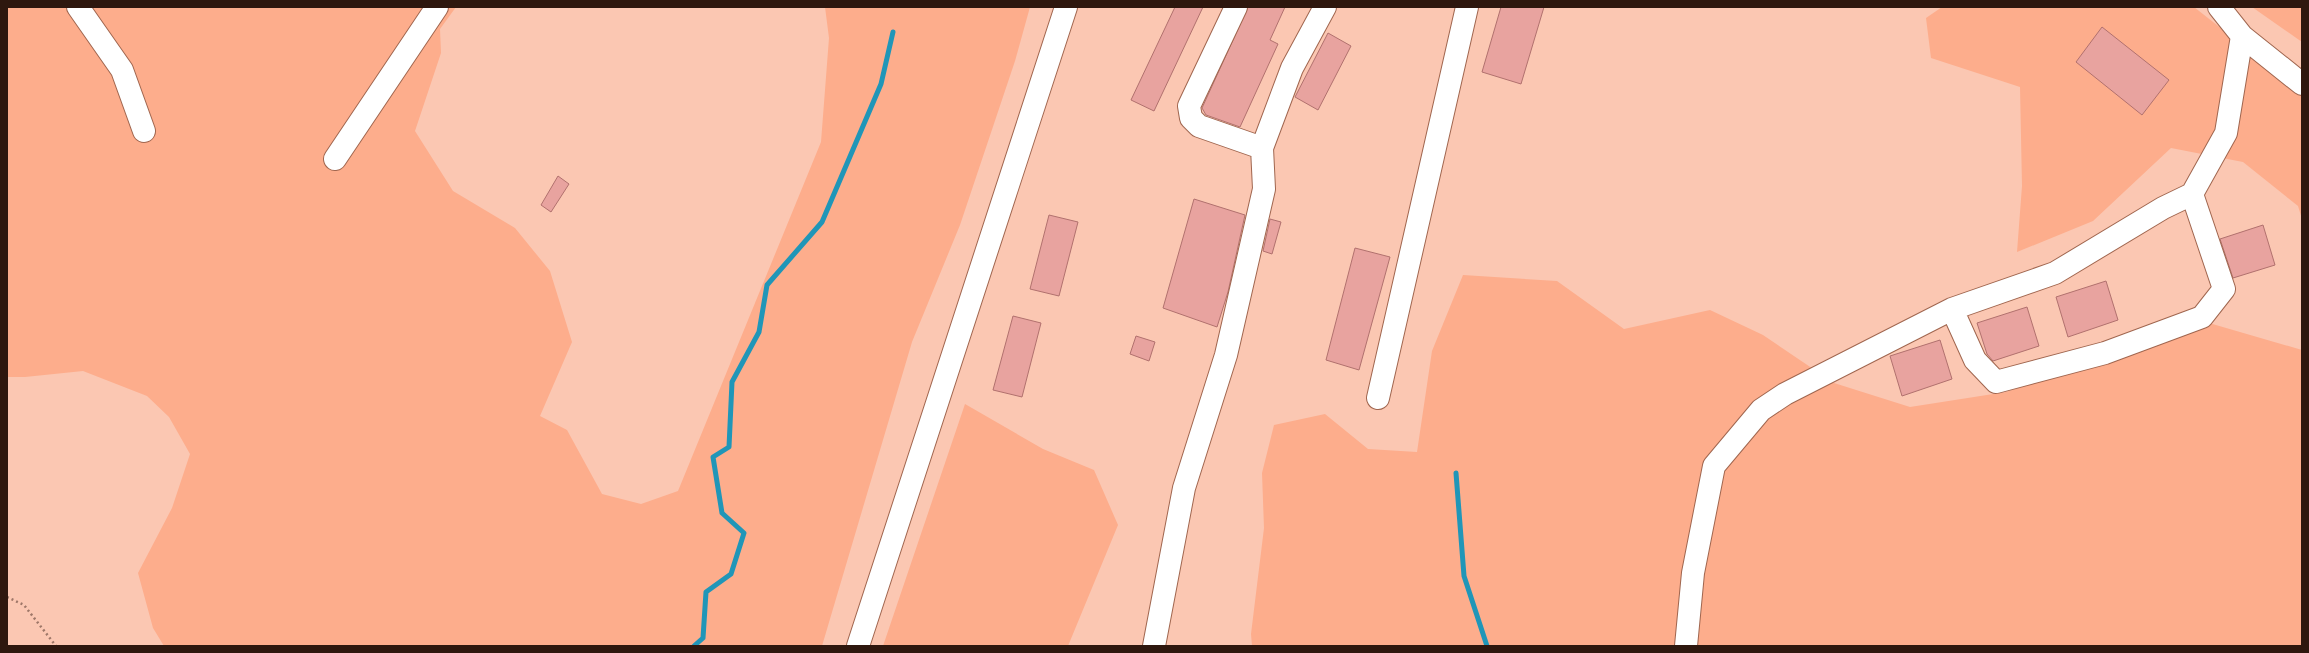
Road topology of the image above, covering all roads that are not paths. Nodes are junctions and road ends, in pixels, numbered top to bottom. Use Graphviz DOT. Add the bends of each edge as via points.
graph roads {
  1 [pos="78,7"];
  2 [pos="437,7"];
  3 [pos="1066,7"];
  4 [pos="1236,7"];
  5 [pos="1325,7"];
  6 [pos="1467,7"];
  7 [pos="2219,7"];
  8 [pos="2242,36"];
  9 [pos="2302,84"];
  10 [pos="144,132"];
  11 [pos="1262,148"];
  12 [pos="335,159"];
  13 [pos="2192,194"];
  14 [pos="1952,309"];
  15 [pos="1378,398"];
  16 [pos="858,646"];
  17 [pos="1154,646"];
  18 [pos="1686,646"];
  1 -- 10 [label="street" via="122,70"];
  2 -- 12 [label="street"];
  3 -- 16 [label="street"];
  4 -- 11 [label="street" via="1189,106 1191,118 1199,126"];
  5 -- 11 [label="street" via="1292,68"];
  6 -- 15 [label="street"];
  7 -- 8 [label="street"];
  8 -- 9 [label="street"];
  8 -- 13 [label="street" via="2226,133"];
  11 -- 17 [label="street" via="1264,189 1226,355 1184,488"];
  13 -- 14 [label="street" via="2163,208 2055,273"];
  13 -- 14 [label="street" via="2224,289 2202,317 2105,353 1996,382 1975,360"];
  14 -- 18 [label="street" via="1785,394 1761,410 1714,466 1693,573"];
}
